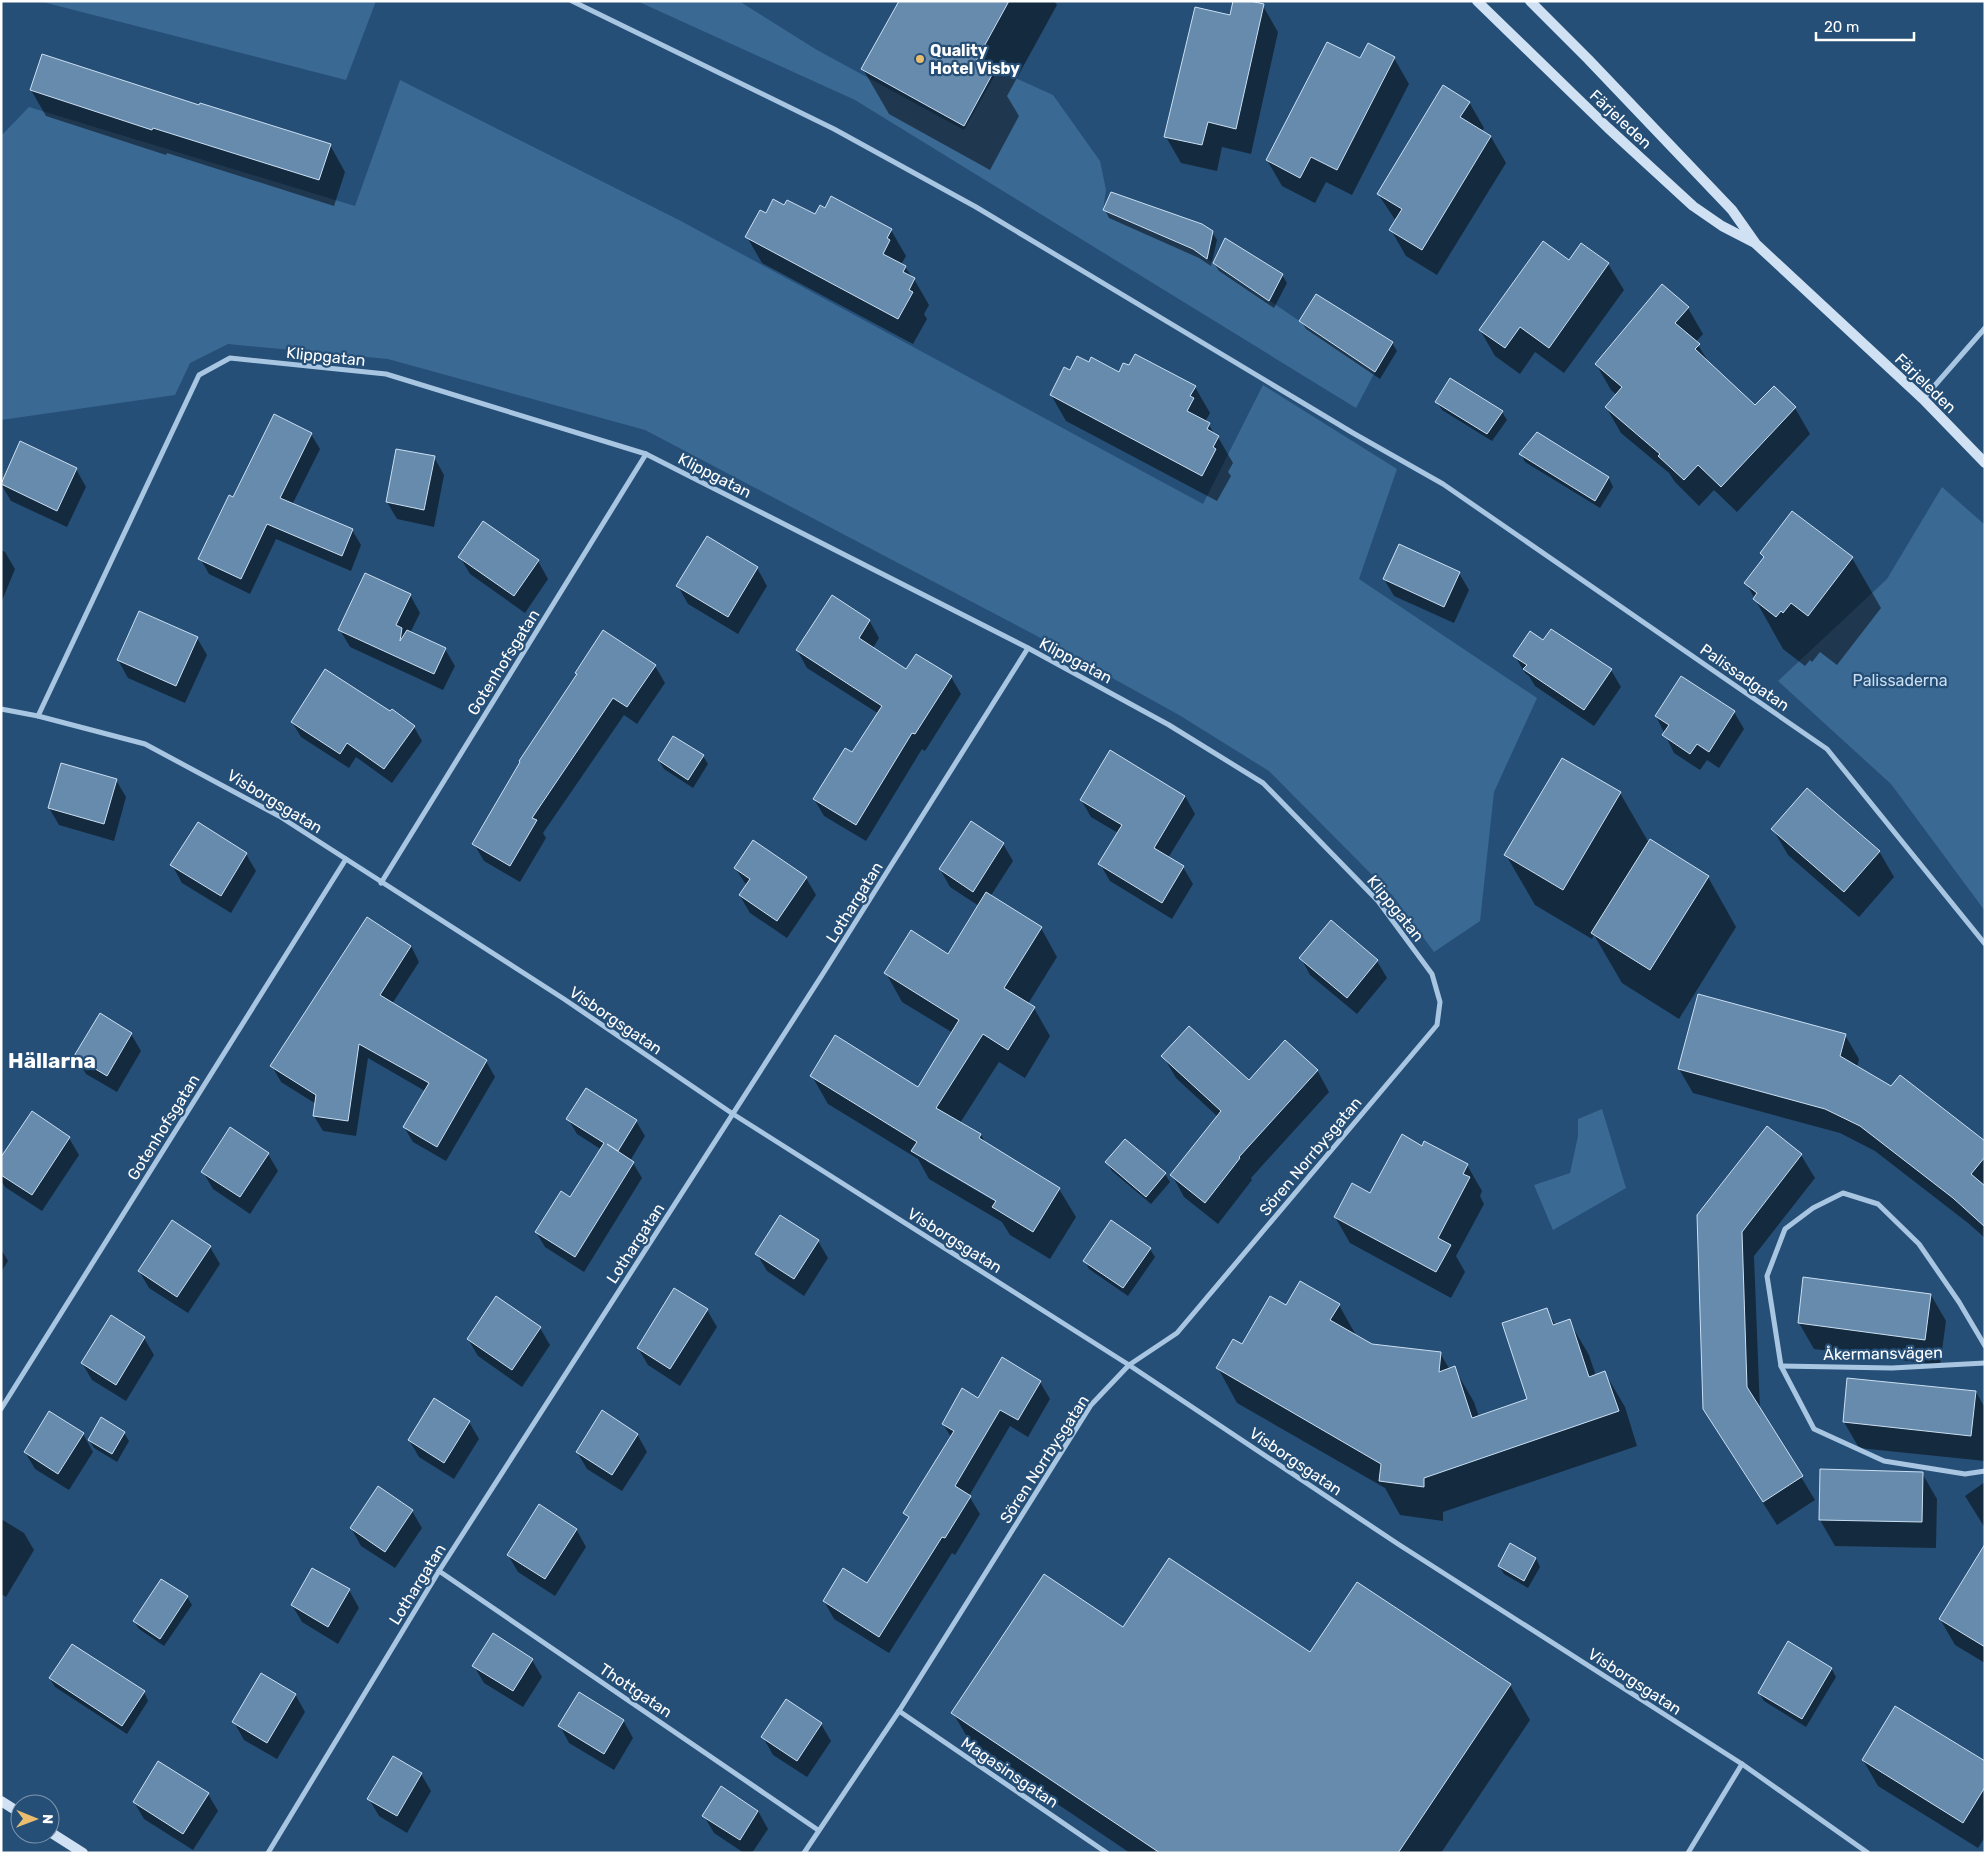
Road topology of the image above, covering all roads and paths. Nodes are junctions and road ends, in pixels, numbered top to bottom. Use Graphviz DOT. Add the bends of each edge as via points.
graph roads {
  1 [pos="572,1"];
  2 [pos="1477,1"];
  3 [pos="1530,1"];
  4 [pos="1756,244"];
  5 [pos="1985,328"];
  6 [pos="1923,399"];
  7 [pos="646,454"];
  8 [pos="1985,463"];
  9 [pos="1028,648"];
  10 [pos="1,709"];
  11 [pos="38,716"];
  12 [pos="346,859"];
  13 [pos="381,883"];
  14 [pos="1985,944"];
  15 [pos="1440,1002"];
  16 [pos="733,1114"];
  17 [pos="1985,1346"];
  18 [pos="1985,1363"];
  19 [pos="1129,1365"];
  20 [pos="1781,1366"];
  21 [pos="1,1409"];
  22 [pos="1985,1472"];
  23 [pos="439,1572"];
  24 [pos="899,1711"];
  25 [pos="1742,1764"];
  26 [pos="818,1830"];
  27 [pos="60,1838"];
  28 [pos="83,1853"];
  29 [pos="268,1853"];
  30 [pos="804,1853"];
  31 [pos="1107,1853"];
  32 [pos="1688,1853"];
  33 [pos="1868,1853"];
  1 -- 14 [label="street, Palissadgatan" via="834,128 976,207 1443,484 1827,749"];
  2 -- 4 [label="street, Färjeleden" via="1693,206"];
  3 -- 4 [label="street, Färjeleden" via="1732,210"];
  4 -- 6 [label="street, Färjeleden"];
  5 -- 6 [label="street"];
  6 -- 8 [label="street, Färjeleden"];
  7 -- 9 [label="street, Klippgatan"];
  7 -- 11 [label="street, Klippgatan" via="386,374 230,358 199,375"];
  7 -- 13 [label="street, Gotenhofsgatan"];
  9 -- 15 [label="street, Klippgatan" via="1169,725 1263,783 1378,901 1432,974"];
  9 -- 16 [label="street, Lothargatan"];
  10 -- 11 [label="street, Visborgsgatan"];
  11 -- 12 [label="street, Visborgsgatan" via="145,744 262,807"];
  12 -- 13 [label="street, Visborgsgatan"];
  12 -- 21 [label="street, Gotenhofsgatan"];
  13 -- 16 [label="street, Visborgsgatan" via="564,999"];
  15 -- 19 [label="street, Sören Norrbysgatan" via="1437,1025 1177,1333"];
  16 -- 19 [label="street, Visborgsgatan"];
  16 -- 23 [label="street, Lothargatan"];
  17 -- 20 [label="street" via="1919,1244 1878,1204 1843,1193 1813,1208 1785,1229 1767,1276"];
  18 -- 20 [label="street, Åkermansvägen" via="1892,1368"];
  19 -- 24 [label="street, Sören Norrbysgatan" via="1092,1405"];
  19 -- 25 [label="street, Visborgsgatan" via="1406,1549"];
  20 -- 22 [label="street" via="1814,1429 1884,1460 1965,1474"];
  23 -- 26 [label="street, Thottgatan"];
  23 -- 29 [label="street, Lothargatan"];
  24 -- 26 [label="street, Sören Norrbysgatan"];
  24 -- 31 [label="street, Magasinsgatan"];
  25 -- 32 [label="street"];
  25 -- 33 [label="street, Visborgsgatan"];
  26 -- 30 [label="street, Sören Norrbysgatan"];
  27 -- 28 [label="street"];
}
